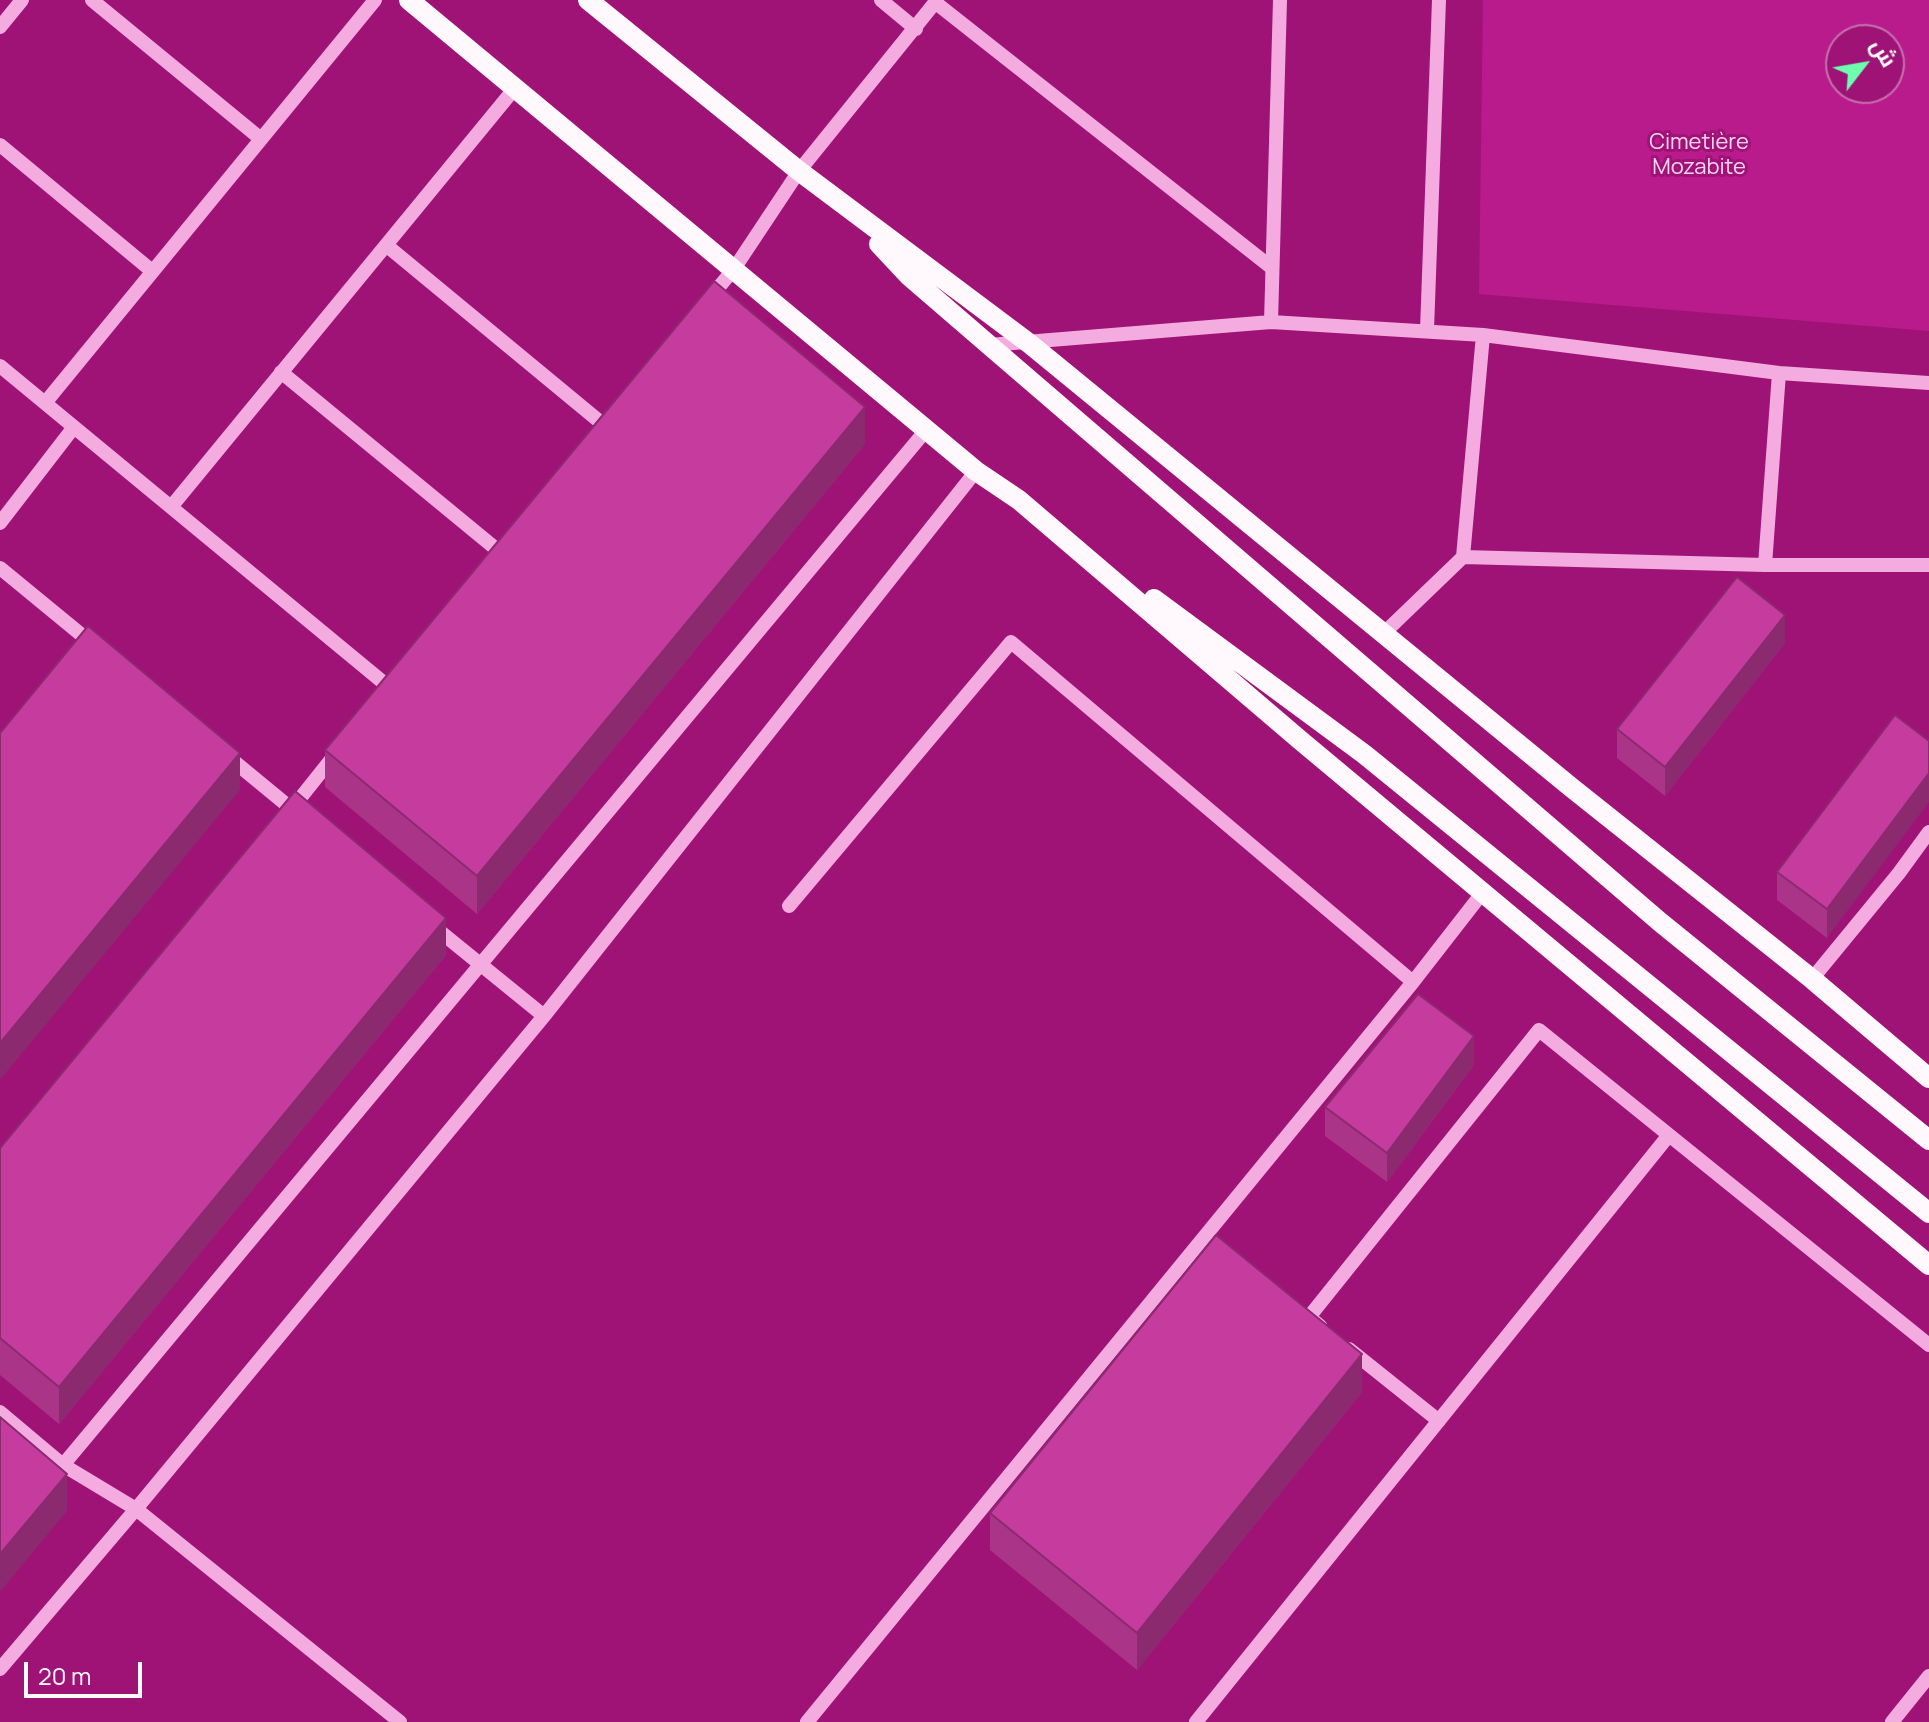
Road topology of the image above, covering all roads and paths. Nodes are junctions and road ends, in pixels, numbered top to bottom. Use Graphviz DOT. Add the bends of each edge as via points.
graph roads {
  1 [pos="22,0"];
  2 [pos="92,0"];
  3 [pos="375,0"];
  4 [pos="409,0"];
  5 [pos="588,0"];
  6 [pos="881,0"];
  7 [pos="1280,0"];
  8 [pos="1439,0"];
  9 [pos="936,1"];
  10 [pos="0,27"];
  11 [pos="916,29"];
  12 [pos="515,88"];
  13 [pos="261,139"];
  14 [pos="0,145"];
  15 [pos="799,171"];
  16 [pos="844,207"];
  17 [pos="386,245"];
  18 [pos="1272,268"];
  19 [pos="734,269"];
  20 [pos="152,271"];
  21 [pos="695,317"];
  22 [pos="1271,322"];
  23 [pos="1427,330"];
  24 [pos="1483,335"];
  25 [pos="1030,344"];
  26 [pos="989,345"];
  27 [pos="0,366"];
  28 [pos="281,372"];
  29 [pos="1779,373"];
  30 [pos="1929,383"];
  31 [pos="45,403"];
  32 [pos="615,414"];
  33 [pos="74,427"];
  34 [pos="927,429"];
  35 [pos="976,471"];
  36 [pos="1019,500"];
  37 [pos="171,507"];
  38 [pos="0,523"];
  39 [pos="1463,557"];
  40 [pos="1765,565"];
  41 [pos="1929,565"];
  42 [pos="491,566"];
  43 [pos="0,568"];
  44 [pos="1383,634"];
  45 [pos="80,655"];
  46 [pos="400,676"];
  47 [pos="390,688"];
  48 [pos="380,700"];
  49 [pos="350,736"];
  50 [pos="209,740"];
  51 [pos="291,809"];
  52 [pos="281,821"];
  53 [pos="315,828"];
  54 [pos="1929,832"];
  55 [pos="1483,892"];
  56 [pos="789,906"];
  57 [pos="421,915"];
  58 [pos="480,964"];
  59 [pos="1812,979"];
  60 [pos="1413,982"];
  61 [pos="544,1016"];
  62 [pos="1929,1078"];
  63 [pos="1669,1135"];
  64 [pos="1929,1140"];
  65 [pos="1929,1213"];
  66 [pos="1929,1265"];
  67 [pos="1929,1345"];
  68 [pos="0,1412"];
  69 [pos="1439,1421"];
  70 [pos="63,1465"];
  71 [pos="136,1509"];
  72 [pos="0,1669"];
  73 [pos="1929,1676"];
  74 [pos="400,1722"];
  75 [pos="807,1722"];
  76 [pos="1196,1722"];
  77 [pos="1892,1722"];
  1 -- 10 [label="street"];
  2 -- 13 [label="street"];
  3 -- 13 [label="street"];
  4 -- 12 [label="main road"];
  5 -- 15 [label="main road"];
  6 -- 11 [label="street"];
  7 -- 18 [label="street"];
  8 -- 23 [label="street"];
  9 -- 11 [label="street"];
  9 -- 18 [label="street"];
  11 -- 15 [label="street"];
  12 -- 17 [label="street"];
  12 -- 19 [label="main road"];
  13 -- 20 [label="street"];
  14 -- 20 [label="street"];
  15 -- 16 [label="main road"];
  15 -- 19 [label="street"];
  16 -- 25 [label="main road"];
  16 -- 26 [label="main road" via="909,276"];
  17 -- 28 [label="street"];
  17 -- 32 [label="street" via="600,432"];
  18 -- 22 [label="street"];
  19 -- 21 [label="street"];
  19 -- 34 [label="main road"];
  20 -- 31 [label="street"];
  22 -- 23 [label="street"];
  22 -- 25 [label="street"];
  23 -- 24 [label="street"];
  24 -- 29 [label="street"];
  24 -- 39 [label="street"];
  25 -- 26 [label="street"];
  25 -- 44 [label="main road"];
  26 -- 64 [label="main road" via="1660,922"];
  27 -- 31 [label="street"];
  28 -- 37 [label="street"];
  28 -- 42 [label="street" via="505,548"];
  29 -- 30 [label="street"];
  29 -- 40 [label="street"];
  31 -- 33 [label="street"];
  33 -- 37 [label="street"];
  33 -- 38 [label="street"];
  34 -- 35 [label="main road"];
  34 -- 58 [label="street"];
  35 -- 36 [label="main road"];
  35 -- 61 [label="street"];
  36 -- 55 [label="main road"];
  36 -- 65 [label="main road" via="1364,754"];
  37 -- 47 [label="street"];
  39 -- 40 [label="street"];
  39 -- 44 [label="street"];
  40 -- 41 [label="street"];
  43 -- 45 [label="street" via="96,647"];
  44 -- 59 [label="main road"];
  46 -- 47 [label="street"];
  47 -- 48 [label="street"];
  49 -- 51 [label="street"];
  50 -- 51 [label="street"];
  51 -- 52 [label="street"];
  51 -- 53 [label="street"];
  54 -- 59 [label="street"];
  55 -- 60 [label="street"];
  55 -- 66 [label="main road"];
  56 -- 60 [label="street" via="1011,642"];
  57 -- 58 [label="street"];
  58 -- 61 [label="street"];
  58 -- 70 [label="street"];
  59 -- 62 [label="main road"];
  60 -- 75 [label="street"];
  61 -- 71 [label="street"];
  63 -- 67 [label="street"];
  63 -- 69 [label="street"];
  63 -- 69 [label="street" via="1539,1030 1309,1317"];
  68 -- 70 [label="street"];
  69 -- 76 [label="street"];
  70 -- 71 [label="street"];
  71 -- 72 [label="street"];
  71 -- 74 [label="street"];
  73 -- 77 [label="street"];
}
